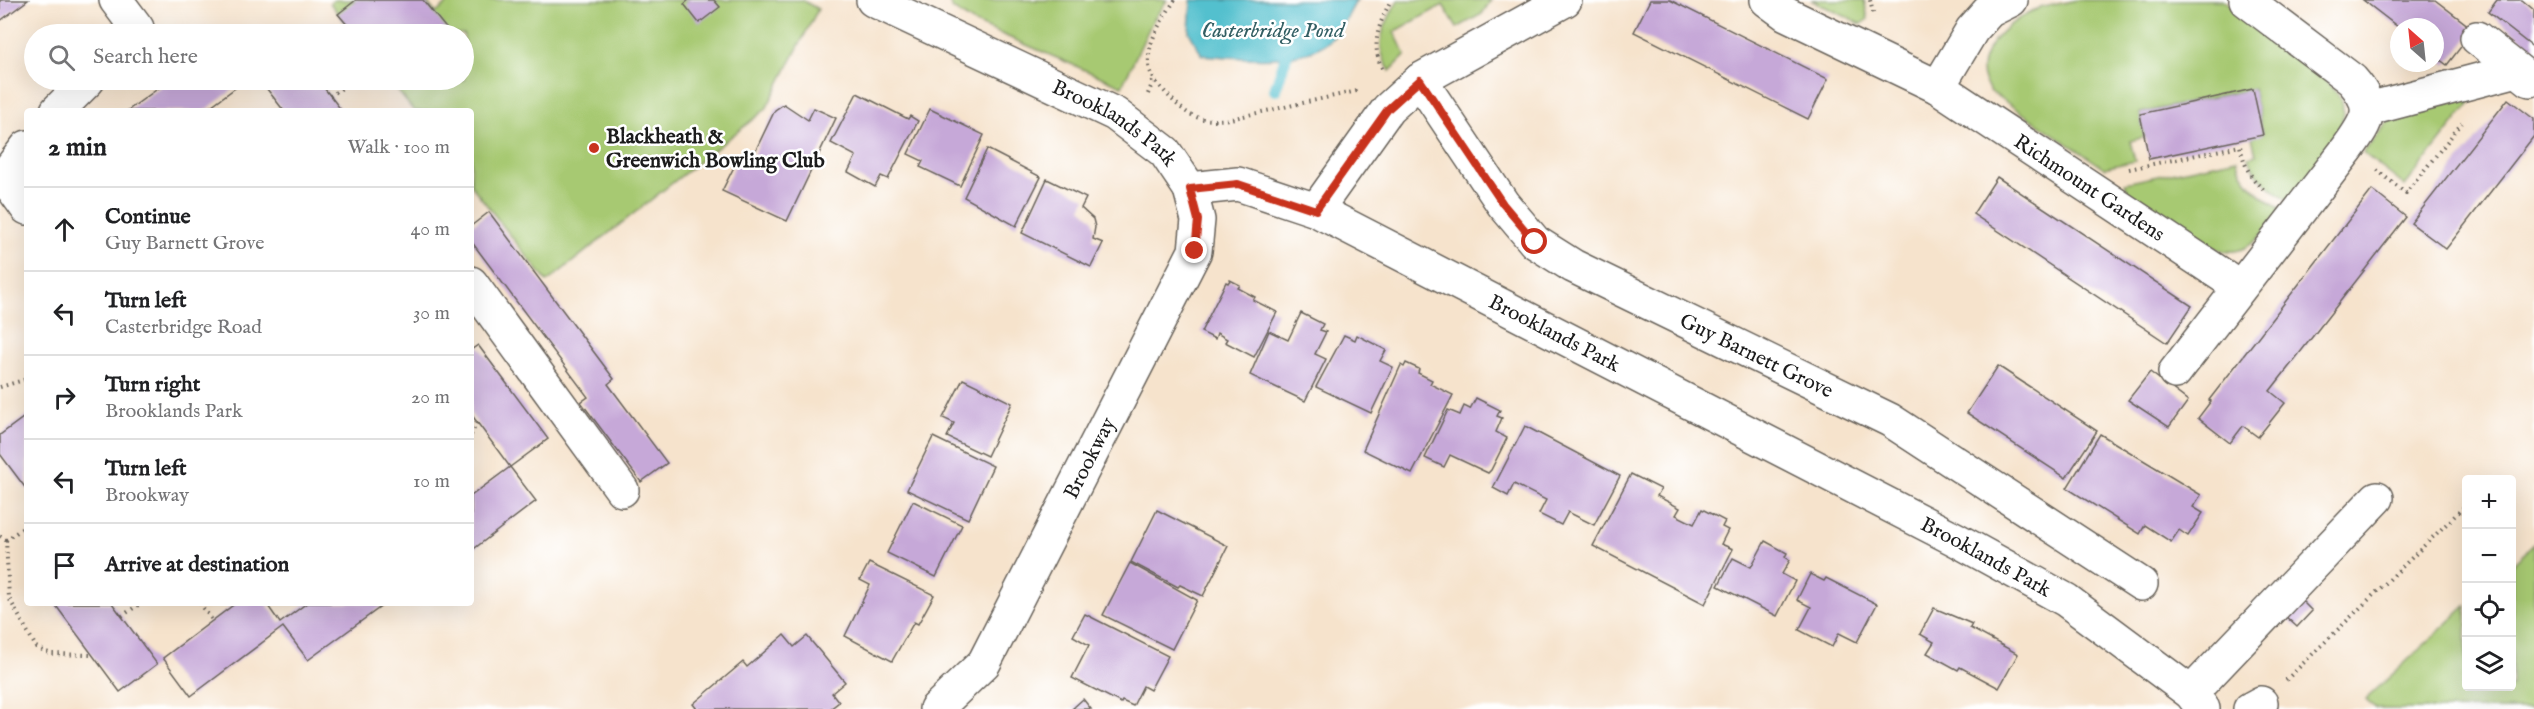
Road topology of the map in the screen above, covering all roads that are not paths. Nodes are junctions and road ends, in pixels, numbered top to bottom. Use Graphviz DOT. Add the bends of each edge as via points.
graph roads {
  1 [pos="116,0"];
  2 [pos="1565,0"];
  3 [pos="1767,0"];
  4 [pos="2011,0"];
  5 [pos="2246,0"];
  6 [pos="888,3"];
  7 [pos="134,24"];
  8 [pos="2477,38"];
  9 [pos="2526,76"];
  10 [pos="1420,80"];
  11 [pos="1938,87"];
  12 [pos="78,90"];
  13 [pos="60,108"];
  14 [pos="2369,109"];
  15 [pos="24,151"];
  16 [pos="2,179"];
  17 [pos="1190,189"];
  18 [pos="24,205"];
  19 [pos="1316,210"];
  20 [pos="2240,287"];
  21 [pos="474,294"];
  22 [pos="482,322"];
  23 [pos="2175,372"];
  24 [pos="622,490"];
  25 [pos="2377,498"];
  26 [pos="2141,584"];
  27 [pos="2197,701"];
  28 [pos="936,709"];
  1 -- 7 [label="street"];
  2 -- 10 [label="street"];
  3 -- 11 [label="street, Richmount Gardens" via="1786,14"];
  4 -- 11 [label="street" via="1989,11 1972,30"];
  5 -- 14 [label="street" via="2352,80 2364,94"];
  6 -- 17 [label="street, Brooklands Park" via="1114,114 1166,152"];
  8 -- 9 [label="street"];
  9 -- 14 [label="street" via="2476,81"];
  10 -- 19 [label="street" via="1388,109"];
  10 -- 26 [label="street, Guy Barnett Grove" via="1503,204 1535,242 1573,266 1890,420"];
  11 -- 20 [label="street, Richmount Gardens"];
  12 -- 13 [label="street"];
  14 -- 20 [label="street" via="2348,147"];
  15 -- 16 [label="street"];
  16 -- 18 [label="street"];
  17 -- 19 [label="street, Brooklands Park" via="1238,184"];
  17 -- 28 [label="street, Brookway" via="1198,220 1195,251 984,663"];
  19 -- 27 [label="street, Brooklands Park" via="2036,583 2066,600"];
  20 -- 23 [label="street"];
  21 -- 22 [label="street"];
  22 -- 24 [label="street"];
  25 -- 27 [label="street"];
}
